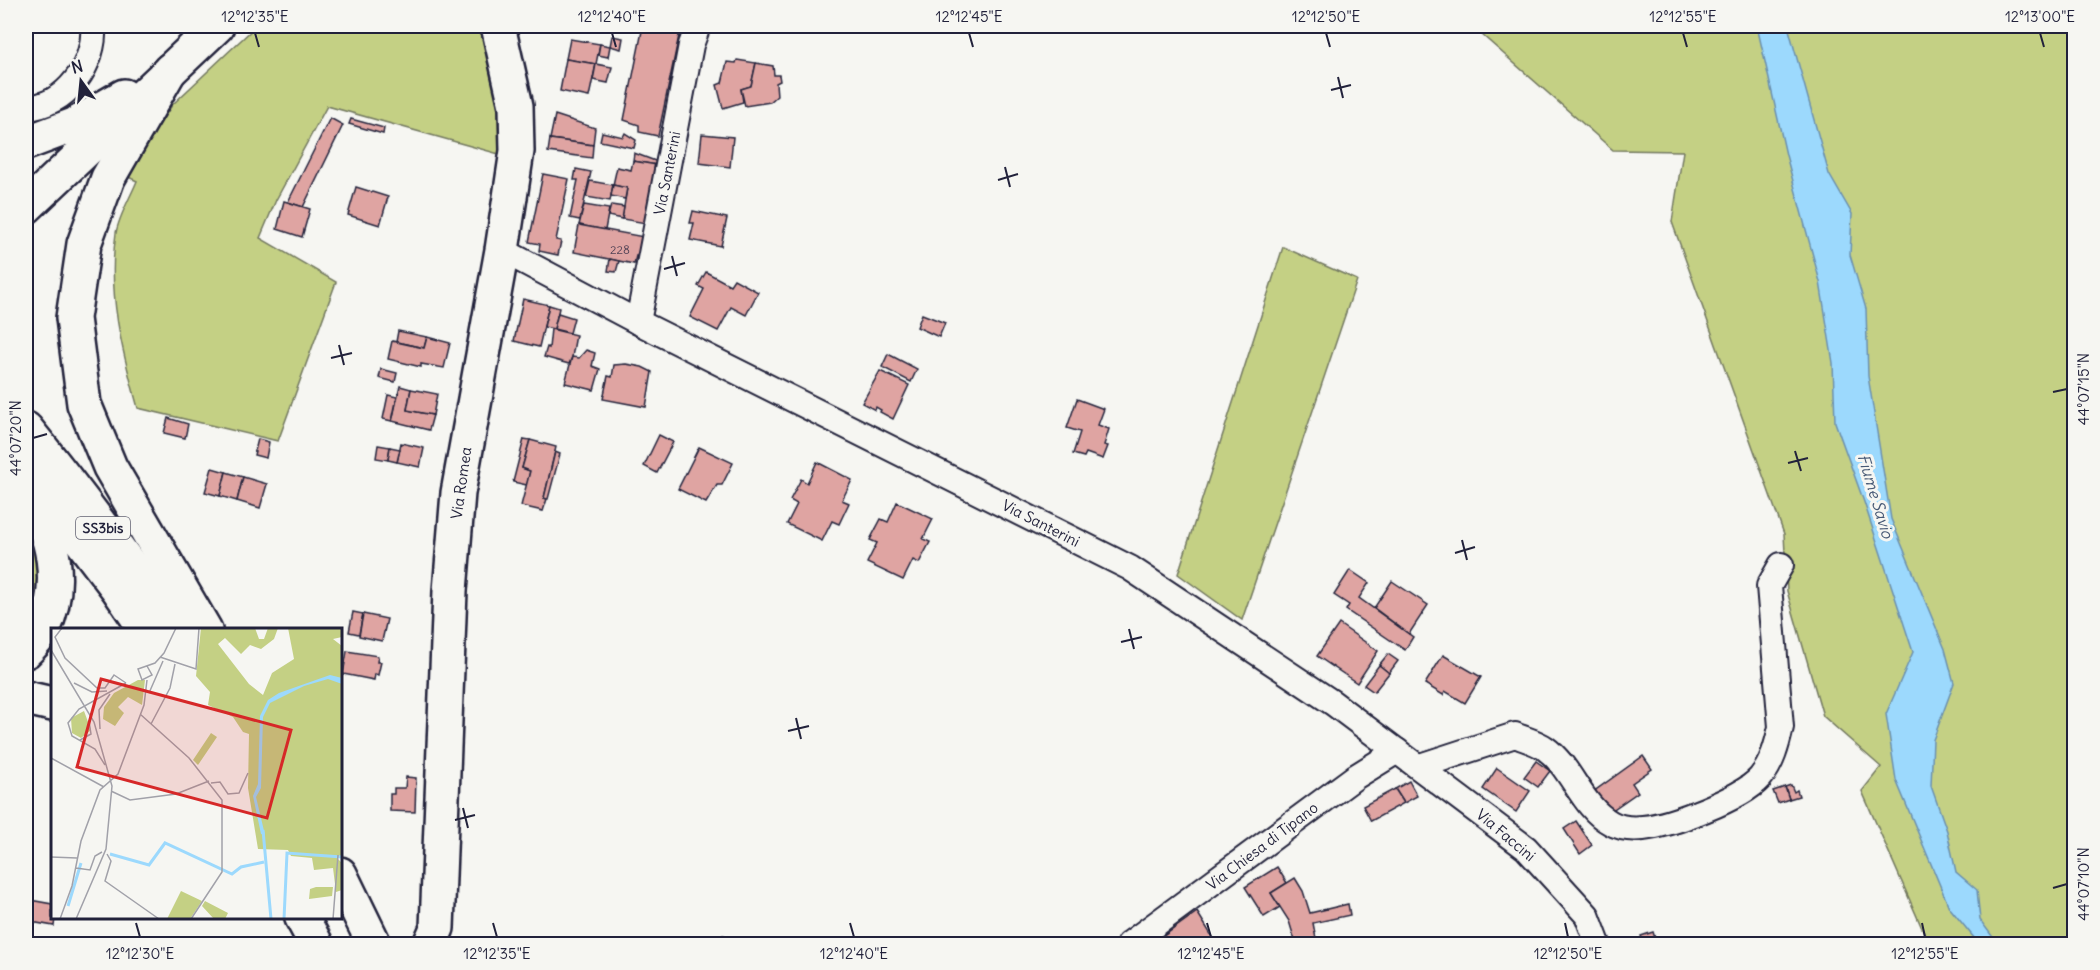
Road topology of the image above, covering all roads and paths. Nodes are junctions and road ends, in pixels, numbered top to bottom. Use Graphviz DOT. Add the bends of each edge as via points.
graph roads {
  1 [pos="93,26"];
  2 [pos="217,26"];
  3 [pos="498,26"];
  4 [pos="698,26"];
  5 [pos="170,70"];
  6 [pos="26,108"];
  7 [pos="26,143"];
  8 [pos="26,207"];
  9 [pos="502,250"];
  10 [pos="638,322"];
  11 [pos="26,429"];
  12 [pos="26,468"];
  13 [pos="26,495"];
  14 [pos="1781,565"];
  15 [pos="145,628"];
  16 [pos="175,628"];
  17 [pos="204,628"];
  18 [pos="26,651"];
  19 [pos="26,698"];
  20 [pos="51,704"];
  21 [pos="1397,751"];
  22 [pos="1420,766"];
  23 [pos="331,927"];
  24 [pos="374,945"];
  25 [pos="430,945"];
  26 [pos="1129,945"];
  27 [pos="1598,945"];
  1 -- 6 [label="street" via="88,60 76,81 56,99"];
  2 -- 5 [label="main road"];
  3 -- 9 [label="main road, Via Romea" via="516,106 517,151"];
  4 -- 10 [label="street, Via Santerini"];
  5 -- 7 [label="main road" via="74,125"];
  5 -- 8 [label="main road"];
  5 -- 17 [label="main road" via="108,177 84,244 73,318 84,404 110,467"];
  9 -- 10 [label="street, Via Santerini"];
  9 -- 25 [label="main road, Via Romea" via="458,493 450,591 437,927"];
  10 -- 21 [label="street, Via Santerini" via="1130,568 1333,703"];
  11 -- 16 [label="main road, SS3bis"];
  12 -- 15 [label="main road, SS3bis"];
  13 -- 18 [label="main road" via="37,509 53,549 54,593 43,631"];
  14 -- 22 [label="street" via="1769,586 1781,727 1777,746 1760,779 1737,795 1691,815 1633,828 1611,823 1592,807 1545,747 1515,735"];
  19 -- 20 [label="main road"];
  21 -- 22 [label="street, Via Santerini"];
  21 -- 26 [label="street, Via Chiesa di Tipano" via="1355,777"];
  22 -- 27 [label="street, Via Faccini" via="1526,848 1587,915"];
  23 -- 24 [label="main road"];
}
